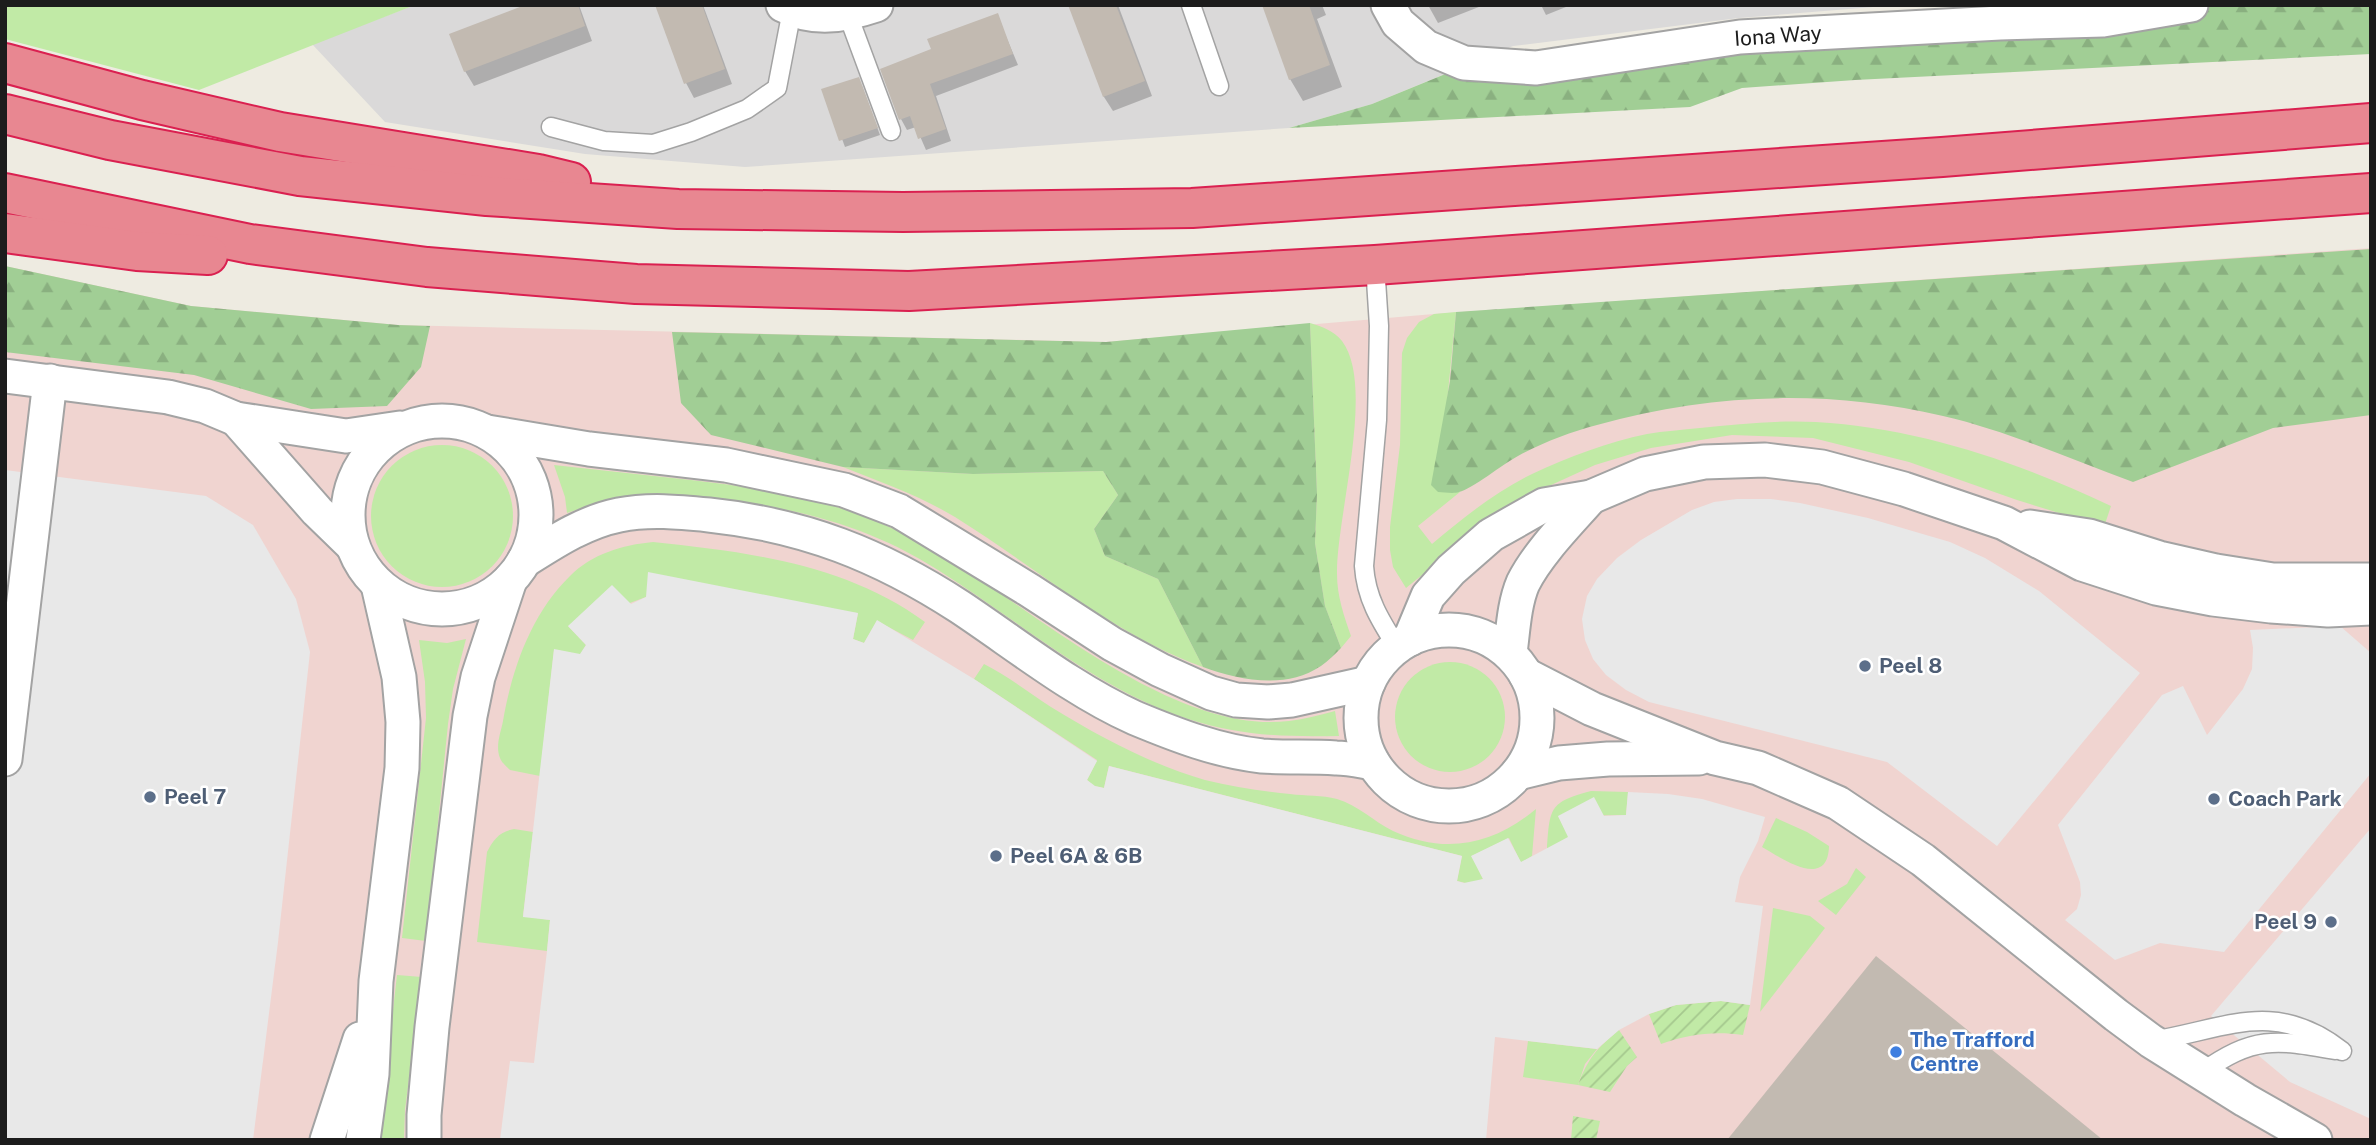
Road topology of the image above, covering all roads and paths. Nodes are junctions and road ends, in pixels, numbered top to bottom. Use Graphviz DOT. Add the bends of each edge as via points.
graph roads {
  1 [pos="1191,5"];
  2 [pos="1388,5"];
  3 [pos="2191,5"];
  4 [pos="787,8"];
  5 [pos="862,10"];
  6 [pos="2000,14"];
  7 [pos="5,63"];
  8 [pos="1219,86"];
  9 [pos="5,114"];
  10 [pos="2371,123"];
  11 [pos="551,127"];
  12 [pos="891,131"];
  13 [pos="5,193"];
  14 [pos="2371,193"];
  15 [pos="678,209"];
  16 [pos="5,233"];
  17 [pos="1375,265"];
  18 [pos="427,267"];
  19 [pos="5,376"];
  20 [pos="50,382"];
  21 [pos="236,419"];
  22 [pos="406,427"];
  23 [pos="487,432"];
  24 [pos="1591,497"];
  25 [pos="2004,523"];
  26 [pos="352,545"];
  27 [pos="517,571"];
  28 [pos="2371,580"];
  29 [pos="378,584"];
  30 [pos="2371,608"];
  31 [pos="1404,643"];
  32 [pos="1518,664"];
  33 [pos="1368,683"];
  34 [pos="1715,758"];
  35 [pos="5,759"];
  36 [pos="1373,763"];
  37 [pos="1518,773"];
  38 [pos="376,981"];
  39 [pos="2151,1041"];
  40 [pos="2201,1073"];
  41 [pos="327,1140"];
  42 [pos="363,1140"];
  43 [pos="424,1140"];
  44 [pos="2315,1140"];
  1 -- 8 [label="lane"];
  2 -- 6 [label="street, Iona Way" via="1398,23 1426,47 1464,63 1536,68 1740,37"];
  3 -- 6 [label="street, Iona Way" via="2102,20"];
  4 -- 5 [label="street" via="818,17"];
  4 -- 11 [label="lane" via="777,88 747,109 653,144 604,141"];
  5 -- 12 [label="lane"];
  7 -- 15 [label="highway" via="279,132 538,174"];
  9 -- 15 [label="highway" via="110,140 300,176 487,196"];
  10 -- 15 [label="highway" via="1192,208"];
  13 -- 18 [label="highway" via="250,244"];
  14 -- 17 [label="highway"];
  16 -- 18 [label="highway" via="137,251"];
  17 -- 18 [label="highway" via="909,291 636,284"];
  17 -- 31 [label="lane" via="1377,420 1365,585 1373,607"];
  19 -- 20 [label="street"];
  20 -- 21 [label="street" via="168,397"];
  20 -- 35 [label="street"];
  21 -- 22 [label="street" via="346,436"];
  21 -- 26 [label="street"];
  22 -- 23 [label="street" via="433,421 461,422"];
  22 -- 26 [label="street" via="381,442 362,463 351,489 347,517"];
  23 -- 27 [label="street" via="511,450 528,475 536,503 534,533"];
  23 -- 33 [label="street" via="726,465 844,490 899,511 1160,670 1236,700 1292,700"];
  24 -- 25 [label="street" via="1645,474 1692,464 1765,460 1822,467"];
  24 -- 31 [label="street" via="1544,505 1491,535 1428,596"];
  24 -- 32 [label="street" via="1523,583 1514,616"];
  25 -- 28 [label="street" via="2089,536 2159,558 2273,580"];
  25 -- 30 [label="street" via="2081,564 2156,588 2271,606"];
  26 -- 29 [label="street" via="362,567"];
  27 -- 29 [label="street" via="487,598 459,607 430,609 402,601"];
  27 -- 36 [label="street" via="563,536 617,515 644,511 726,517 804,531 900,571 1081,688 1183,738 1261,756"];
  27 -- 43 [label="street" via="478,677 470,716 432,1027"];
  29 -- 38 [label="street" via="399,677 403,722 402,768"];
  31 -- 32 [label="street" via="1436,631 1462,631 1488,639"];
  31 -- 33 [label="street" via="1380,663"];
  32 -- 34 [label="street" via="1592,709"];
  32 -- 37 [label="street" via="1536,699 1537,726 1531,751"];
  33 -- 36 [label="street" via="1361,710 1363,737"];
  34 -- 37 [label="street" via="1608,759 1559,763"];
  34 -- 39 [label="street" via="1758,768 1823,794 1887,834"];
  36 -- 37 [label="street" via="1391,785 1415,800 1443,807 1471,804 1497,792"];
  38 -- 41 [label="street"];
  38 -- 42 [label="street" via="372,1074"];
  39 -- 40 [label="street"];
  39 -- 40 [label="lane" via="2263,1020 2306,1029 2342,1051 2279,1041 2259,1044 2220,1059"];
  40 -- 44 [label="street"];
}
